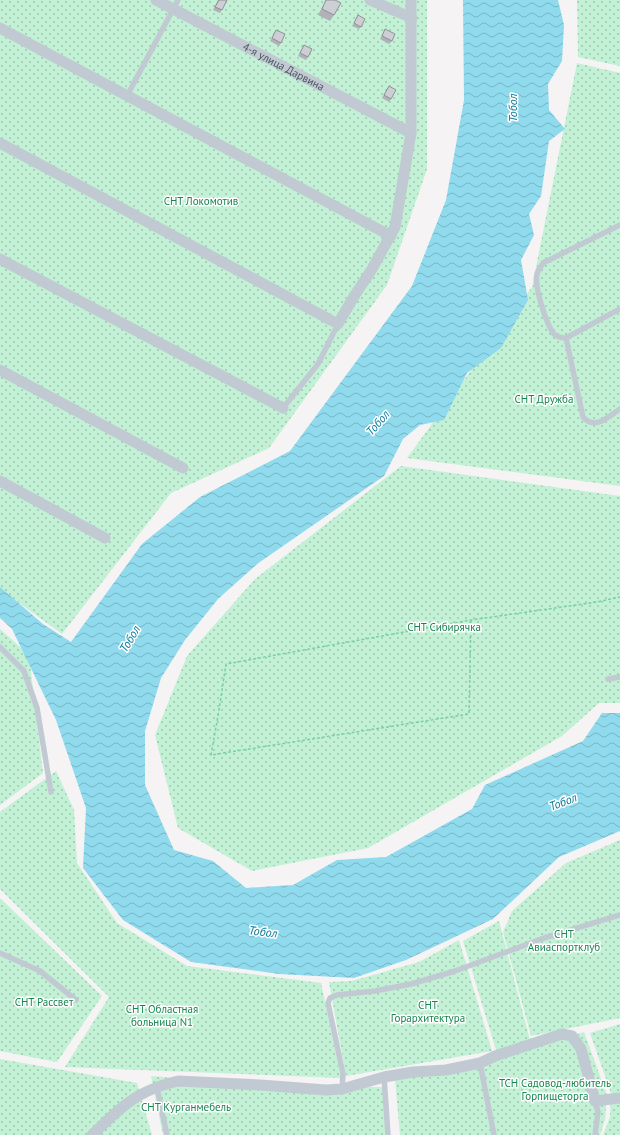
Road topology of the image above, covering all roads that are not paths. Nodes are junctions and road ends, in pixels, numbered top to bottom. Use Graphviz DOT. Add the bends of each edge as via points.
graph roads {
  1 [pos="156,0"];
  2 [pos="370,0"];
  3 [pos="411,0"];
  4 [pos="176,5"];
  5 [pos="412,18"];
  6 [pos="0,28"];
  7 [pos="128,96"];
  8 [pos="411,133"];
  9 [pos="0,143"];
  10 [pos="620,225"];
  11 [pos="391,236"];
  12 [pos="0,258"];
  13 [pos="620,309"];
  14 [pos="338,324"];
  15 [pos="566,338"];
  16 [pos="0,370"];
  17 [pos="283,408"];
  18 [pos="620,409"];
  19 [pos="183,468"];
  20 [pos="0,482"];
  21 [pos="105,538"];
  22 [pos="0,647"];
  23 [pos="620,677"];
  24 [pos="608,679"];
  25 [pos="51,792"];
  26 [pos="620,915"];
  27 [pos="0,953"];
  28 [pos="76,1000"];
  29 [pos="480,1063"];
  30 [pos="384,1077"];
  31 [pos="157,1088"];
  32 [pos="342,1089"];
  33 [pos="620,1098"];
  34 [pos="595,1101"];
  35 [pos="92,1135"];
  36 [pos="167,1135"];
  37 [pos="388,1135"];
  38 [pos="494,1135"];
  39 [pos="594,1135"];
  1 -- 4 [label="street, 4-я улица Дарвина"];
  2 -- 5 [label="street"];
  3 -- 5 [label="street"];
  4 -- 7 [label="lane"];
  4 -- 8 [label="street, 4-я улица Дарвина"];
  5 -- 8 [label="street"];
  6 -- 7 [label="street"];
  7 -- 11 [label="street"];
  8 -- 11 [label="street" via="396,221"];
  9 -- 14 [label="street"];
  10 -- 15 [label="lane" via="543,263 539,268 536,275 541,305 555,335"];
  11 -- 14 [label="street"];
  12 -- 17 [label="street"];
  13 -- 15 [label="lane"];
  14 -- 17 [label="lane" via="318,364"];
  15 -- 18 [label="lane" via="583,417 592,423 606,419"];
  16 -- 19 [label="street"];
  20 -- 21 [label="street"];
  22 -- 25 [label="lane" via="24,671 37,708"];
  23 -- 24 [label="lane"];
  26 -- 32 [label="lane" via="411,984 330,998 328,1003 343,1074"];
  27 -- 28 [label="lane" via="40,971"];
  29 -- 30 [label="street" via="446,1070"];
  29 -- 34 [label="street" via="562,1034 572,1036 581,1049"];
  29 -- 38 [label="lane"];
  30 -- 32 [label="street"];
  30 -- 37 [label="lane"];
  31 -- 32 [label="street" via="178,1081"];
  31 -- 35 [label="street" via="140,1095 123,1107"];
  31 -- 36 [label="lane"];
  33 -- 34 [label="street"];
  34 -- 39 [label="lane" via="598,1112"];
}
